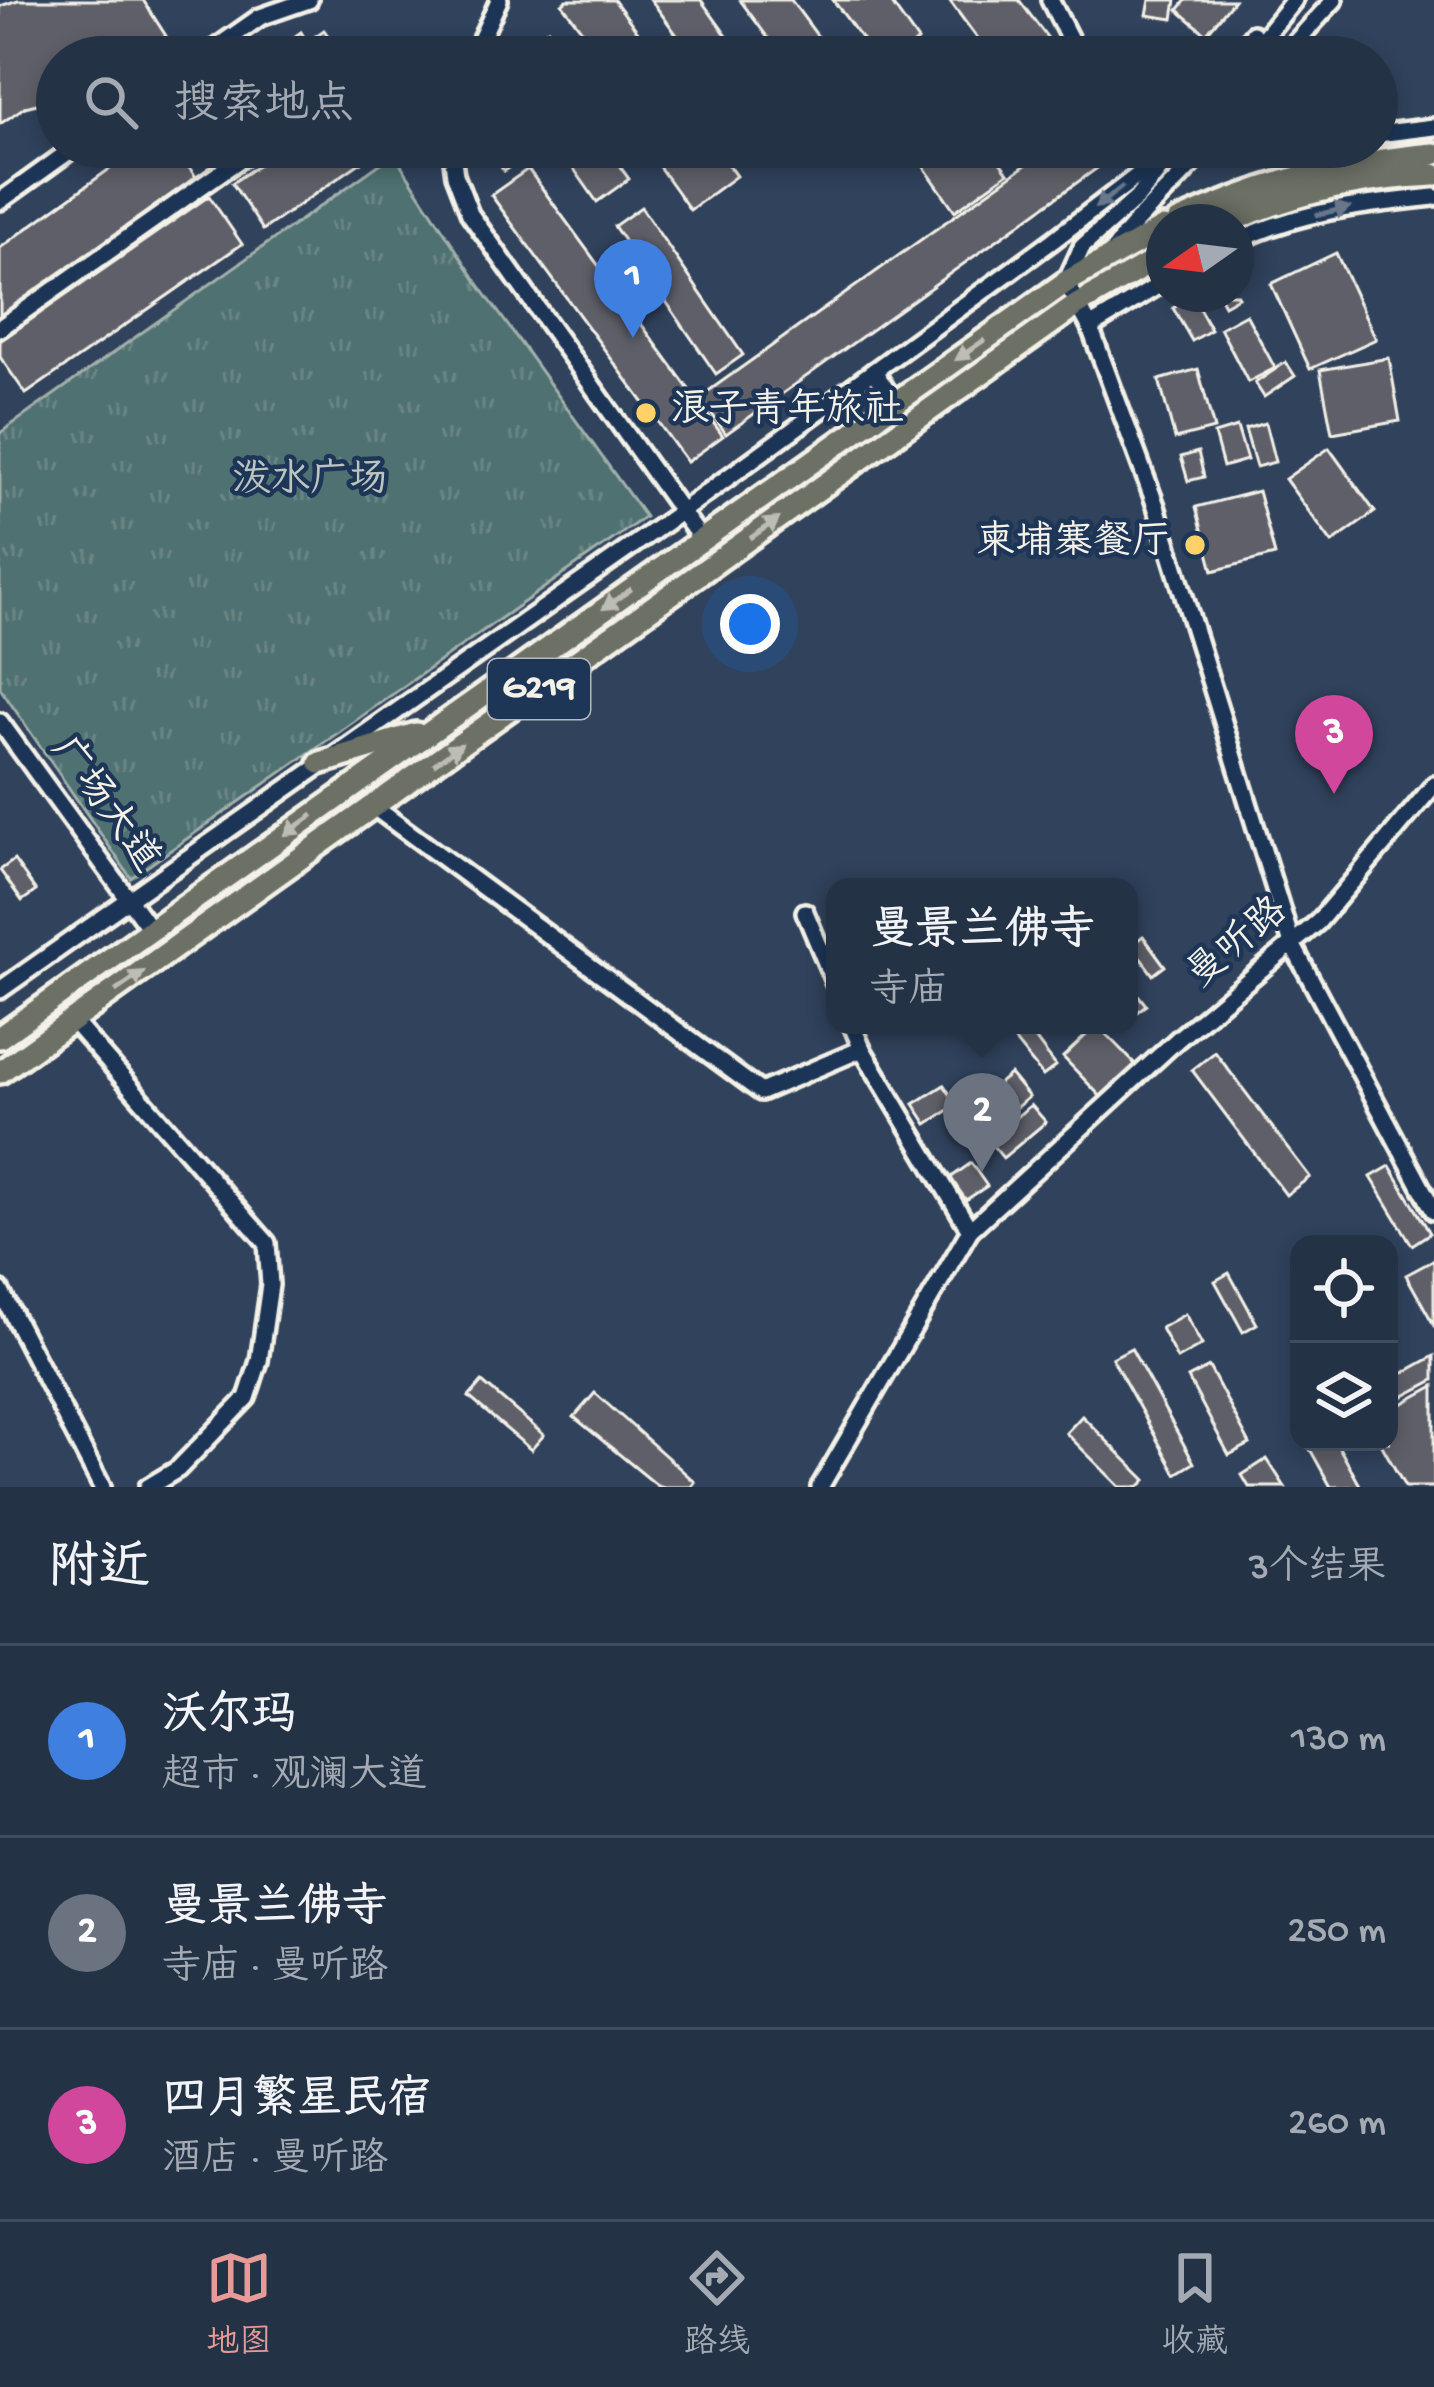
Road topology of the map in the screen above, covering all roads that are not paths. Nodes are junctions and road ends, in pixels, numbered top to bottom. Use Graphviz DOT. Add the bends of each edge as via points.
graph roads {
  1 [pos="309,0"];
  2 [pos="499,0"];
  3 [pos="1049,0"];
  4 [pos="1294,0"];
  5 [pos="1334,0"];
  6 [pos="1276,21"];
  7 [pos="232,36"];
  8 [pos="483,36"];
  9 [pos="1067,36"];
  10 [pos="1252,36"];
  11 [pos="1264,36"];
  12 [pos="1301,36"];
  13 [pos="1434,127"];
  14 [pos="1398,131"];
  15 [pos="1434,154"];
  16 [pos="1398,157"];
  17 [pos="46,168"];
  18 [pos="227,168"];
  19 [pos="454,168"];
  20 [pos="1143,168"];
  21 [pos="1161,168"];
  22 [pos="1190,168"];
  23 [pos="1328,168"];
  24 [pos="1434,176"];
  25 [pos="1434,196"];
  26 [pos="0,201"];
  27 [pos="1220,204"];
  28 [pos="1254,210"];
  29 [pos="1254,235"];
  30 [pos="1146,238"];
  31 [pos="1107,259"];
  32 [pos="1146,265"];
  33 [pos="1066,282"];
  34 [pos="1146,294"];
  35 [pos="1077,305"];
  36 [pos="1090,327"];
  37 [pos="0,328"];
  38 [pos="874,371"];
  39 [pos="896,403"];
  40 [pos="682,511"];
  41 [pos="701,539"];
  42 [pos="0,722"];
  43 [pos="434,729"];
  44 [pos="320,763"];
  45 [pos="1434,785"];
  46 [pos="374,807"];
  47 [pos="130,896"];
  48 [pos="805,912"];
  49 [pos="151,930"];
  50 [pos="1292,944"];
  51 [pos="168,954"];
  52 [pos="826,963"];
  53 [pos="0,990"];
  54 [pos="73,1021"];
  55 [pos="856,1034"];
  56 [pos="0,1037"];
  57 [pos="862,1049"];
  58 [pos="0,1072"];
  59 [pos="1434,1211"];
  60 [pos="970,1230"];
  61 [pos="0,1290"];
  62 [pos="102,1487"];
  63 [pos="148,1487"];
  64 [pos="820,1487"];
  1 -- 7 [label="street" via="260,16"];
  2 -- 8 [label="street"];
  3 -- 9 [label="street"];
  4 -- 6 [label="street"];
  5 -- 12 [label="street"];
  6 -- 10 [label="street"];
  6 -- 11 [label="street"];
  13 -- 14 [label="street"];
  15 -- 16 [label="highway"];
  17 -- 26 [label="street"];
  18 -- 37 [label="street"];
  19 -- 40 [label="street" via="470,214"];
  20 -- 38 [label="street, one-way"];
  21 -- 33 [label="street" via="1082,247"];
  22 -- 31 [label="street"];
  23 -- 27 [label="highway"];
  24 -- 28 [label="highway" via="1317,191"];
  29 -- 25 [label="street, one-way" via="1351,206"];
  30 -- 31 [label="highway"];
  31 -- 33 [label="highway"];
  32 -- 35 [label="highway"];
  33 -- 35 [label="street"];
  33 -- 39 [label="highway, G219, one-way"];
  34 -- 36 [label="street"];
  35 -- 36 [label="street"];
  46 -- 35 [label="highway, G219, one-way"];
  36 -- 50 [label="street" via="1156,506"];
  38 -- 39 [label="street"];
  38 -- 40 [label="street"];
  39 -- 41 [label="highway, G219"];
  40 -- 41 [label="street"];
  40 -- 44 [label="street"];
  41 -- 43 [label="highway, G219, one-way"];
  42 -- 47 [label="street, 广场大道"];
  43 -- 44 [label="highway"];
  43 -- 49 [label="highway, G219, one-way"];
  44 -- 47 [label="street"];
  45 -- 50 [label="street, 曼听路"];
  46 -- 51 [label="highway, G219"];
  46 -- 57 [label="street" via="761,1093"];
  47 -- 49 [label="street, 广场大道"];
  47 -- 53 [label="street"];
  48 -- 52 [label="street"];
  49 -- 51 [label="highway"];
  49 -- 56 [label="highway, G219"];
  50 -- 59 [label="street"];
  50 -- 60 [label="street, 曼听路"];
  54 -- 51 [label="highway, G219, one-way"];
  54 -- 58 [label="highway, G219"];
  54 -- 63 [label="street" via="267,1243 270,1285 247,1398"];
  55 -- 57 [label="street"];
  57 -- 60 [label="street"];
  60 -- 64 [label="street, 曼听路"];
  61 -- 62 [label="street"];
}
